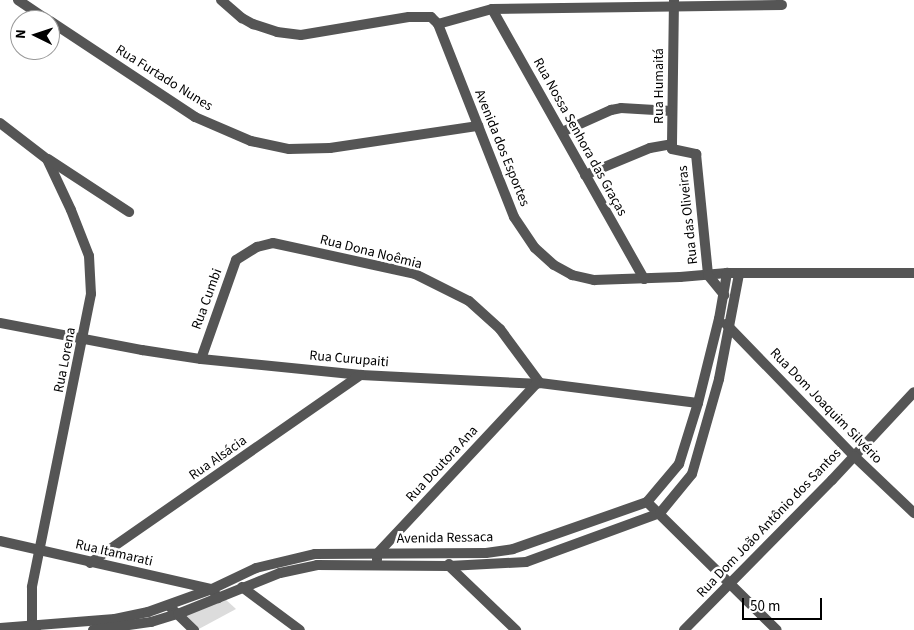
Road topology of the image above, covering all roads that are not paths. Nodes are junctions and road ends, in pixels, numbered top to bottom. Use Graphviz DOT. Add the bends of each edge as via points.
graph roads {
  1 [pos="18,0"];
  2 [pos="221,0"];
  3 [pos="673,4"];
  4 [pos="782,5"];
  5 [pos="492,9"];
  6 [pos="33,10"];
  7 [pos="438,24"];
  8 [pos="60,28"];
  9 [pos="672,111"];
  10 [pos="0,123"];
  11 [pos="478,126"];
  12 [pos="562,132"];
  13 [pos="672,144"];
  14 [pos="47,159"];
  15 [pos="585,175"];
  16 [pos="129,212"];
  17 [pos="273,243"];
  18 [pos="727,273"];
  19 [pos="914,273"];
  20 [pos="739,274"];
  21 [pos="708,275"];
  22 [pos="644,279"];
  23 [pos="724,295"];
  24 [pos="719,319"];
  25 [pos="0,323"];
  26 [pos="729,327"];
  27 [pos="84,338"];
  28 [pos="201,359"];
  29 [pos="361,375"];
  30 [pos="538,384"];
  31 [pos="914,392"];
  32 [pos="698,403"];
  33 [pos="854,456"];
  34 [pos="647,502"];
  35 [pos="660,513"];
  36 [pos="914,513"];
  37 [pos="0,541"];
  38 [pos="40,549"];
  39 [pos="448,553"];
  40 [pos="377,554"];
  41 [pos="90,562"];
  42 [pos="376,566"];
  43 [pos="449,566"];
  44 [pos="729,585"];
  45 [pos="242,587"];
  46 [pos="212,588"];
  47 [pos="218,598"];
  48 [pos="169,606"];
  49 [pos="178,614"];
  50 [pos="34,627"];
  51 [pos="0,628"];
  52 [pos="93,630"];
  53 [pos="194,630"];
  54 [pos="300,630"];
  55 [pos="516,630"];
  56 [pos="684,630"];
  57 [pos="777,630"];
  1 -- 6 [label="street, Rua Furtado Nunes"];
  2 -- 7 [label="street" via="253,24 288,34 315,34 423,15"];
  3 -- 4 [label="street"];
  3 -- 5 [label="street"];
  3 -- 9 [label="street, Rua Humaitá"];
  5 -- 7 [label="street"];
  5 -- 12 [label="street, Rua Nossa Senhora das Graças"];
  7 -- 11 [label="street, Avenida dos Esportes"];
  8 -- 11 [label="street, Rua Furtado Nunes" via="195,116 251,141 289,148 330,148"];
  9 -- 12 [label="street" via="611,110"];
  9 -- 13 [label="street, Rua Humaitá"];
  10 -- 14 [label="street, Rua Lorena"];
  11 -- 22 [label="street, Avenida dos Esportes" via="514,217 524,234 547,259 580,278"];
  12 -- 15 [label="street, Rua Nossa Senhora das Graças"];
  13 -- 15 [label="street" via="650,148"];
  13 -- 21 [label="street, Rua das Oliveiras" via="673,150 694,153"];
  14 -- 16 [label="street"];
  14 -- 27 [label="street, Rua Lorena" via="89,256 91,294"];
  15 -- 22 [label="street, Rua Nossa Senhora das Graças"];
  17 -- 28 [label="street, Rua Cumbi" via="257,247 236,260"];
  17 -- 30 [label="street, Rua Dona Noêmia" via="416,274 469,300 500,329"];
  18 -- 20 [label="street, Avenida dos Esportes"];
  18 -- 21 [label="street, Avenida dos Esportes"];
  18 -- 23 [label="street, Avenida Ressaca"];
  19 -- 20 [label="street, Avenida dos Esportes"];
  20 -- 26 [label="street"];
  21 -- 22 [label="street, Avenida dos Esportes"];
  21 -- 23 [label="street"];
  23 -- 24 [label="street, Avenida Ressaca"];
  24 -- 26 [label="street, Rua Dom Joaquim Silvério"];
  24 -- 32 [label="street, Avenida Ressaca"];
  25 -- 27 [label="street, Rua Curupaiti"];
  26 -- 33 [label="street, Rua Dom Joaquim Silvério"];
  26 -- 35 [label="street" via="712,407 692,474"];
  27 -- 28 [label="street, Rua Curupaiti"];
  27 -- 38 [label="street, Rua Lorena"];
  28 -- 29 [label="street, Rua Curupaiti"];
  29 -- 30 [label="street, Rua Curupaiti"];
  29 -- 41 [label="street, Rua Alsácia"];
  30 -- 32 [label="street, Rua Curupaiti"];
  30 -- 40 [label="street, Rua Doutora Ana"];
  31 -- 33 [label="street, Rua Dom João Antônio dos Santos"];
  32 -- 34 [label="street, Avenida Ressaca" via="679,464"];
  33 -- 36 [label="street, Rua Dom Joaquim Silvério"];
  33 -- 44 [label="street, Rua Dom João Antônio dos Santos"];
  34 -- 35 [label="street"];
  34 -- 39 [label="street, Avenida Ressaca" via="520,548"];
  35 -- 43 [label="street, Avenida Ressaca" via="526,562"];
  35 -- 44 [label="street"];
  37 -- 38 [label="street, Rua Itamarati"];
  38 -- 41 [label="street, Rua Itamarati"];
  38 -- 50 [label="street, Rua Lorena" via="32,587"];
  39 -- 40 [label="street, Avenida Ressaca"];
  39 -- 43 [label="street"];
  40 -- 42 [label="street"];
  40 -- 46 [label="street, Avenida Ressaca" via="315,554 283,560"];
  41 -- 46 [label="street, Rua Itamarati"];
  42 -- 43 [label="street, Avenida Ressaca"];
  42 -- 45 [label="street, Avenida Ressaca" via="316,565 280,573"];
  43 -- 55 [label="street"];
  44 -- 56 [label="street, Rua Dom João Antônio dos Santos"];
  44 -- 57 [label="street"];
  45 -- 47 [label="street, Avenida Ressaca"];
  45 -- 54 [label="street"];
  46 -- 47 [label="street"];
  46 -- 48 [label="street, Avenida Ressaca"];
  47 -- 49 [label="street, Avenida Ressaca"];
  48 -- 49 [label="street"];
  48 -- 50 [label="street, Avenida Ressaca" via="115,619"];
  49 -- 52 [label="street, Avenida Ressaca" via="151,622"];
  49 -- 53 [label="street"];
  50 -- 51 [label="street, Avenida Ressaca"];
}
